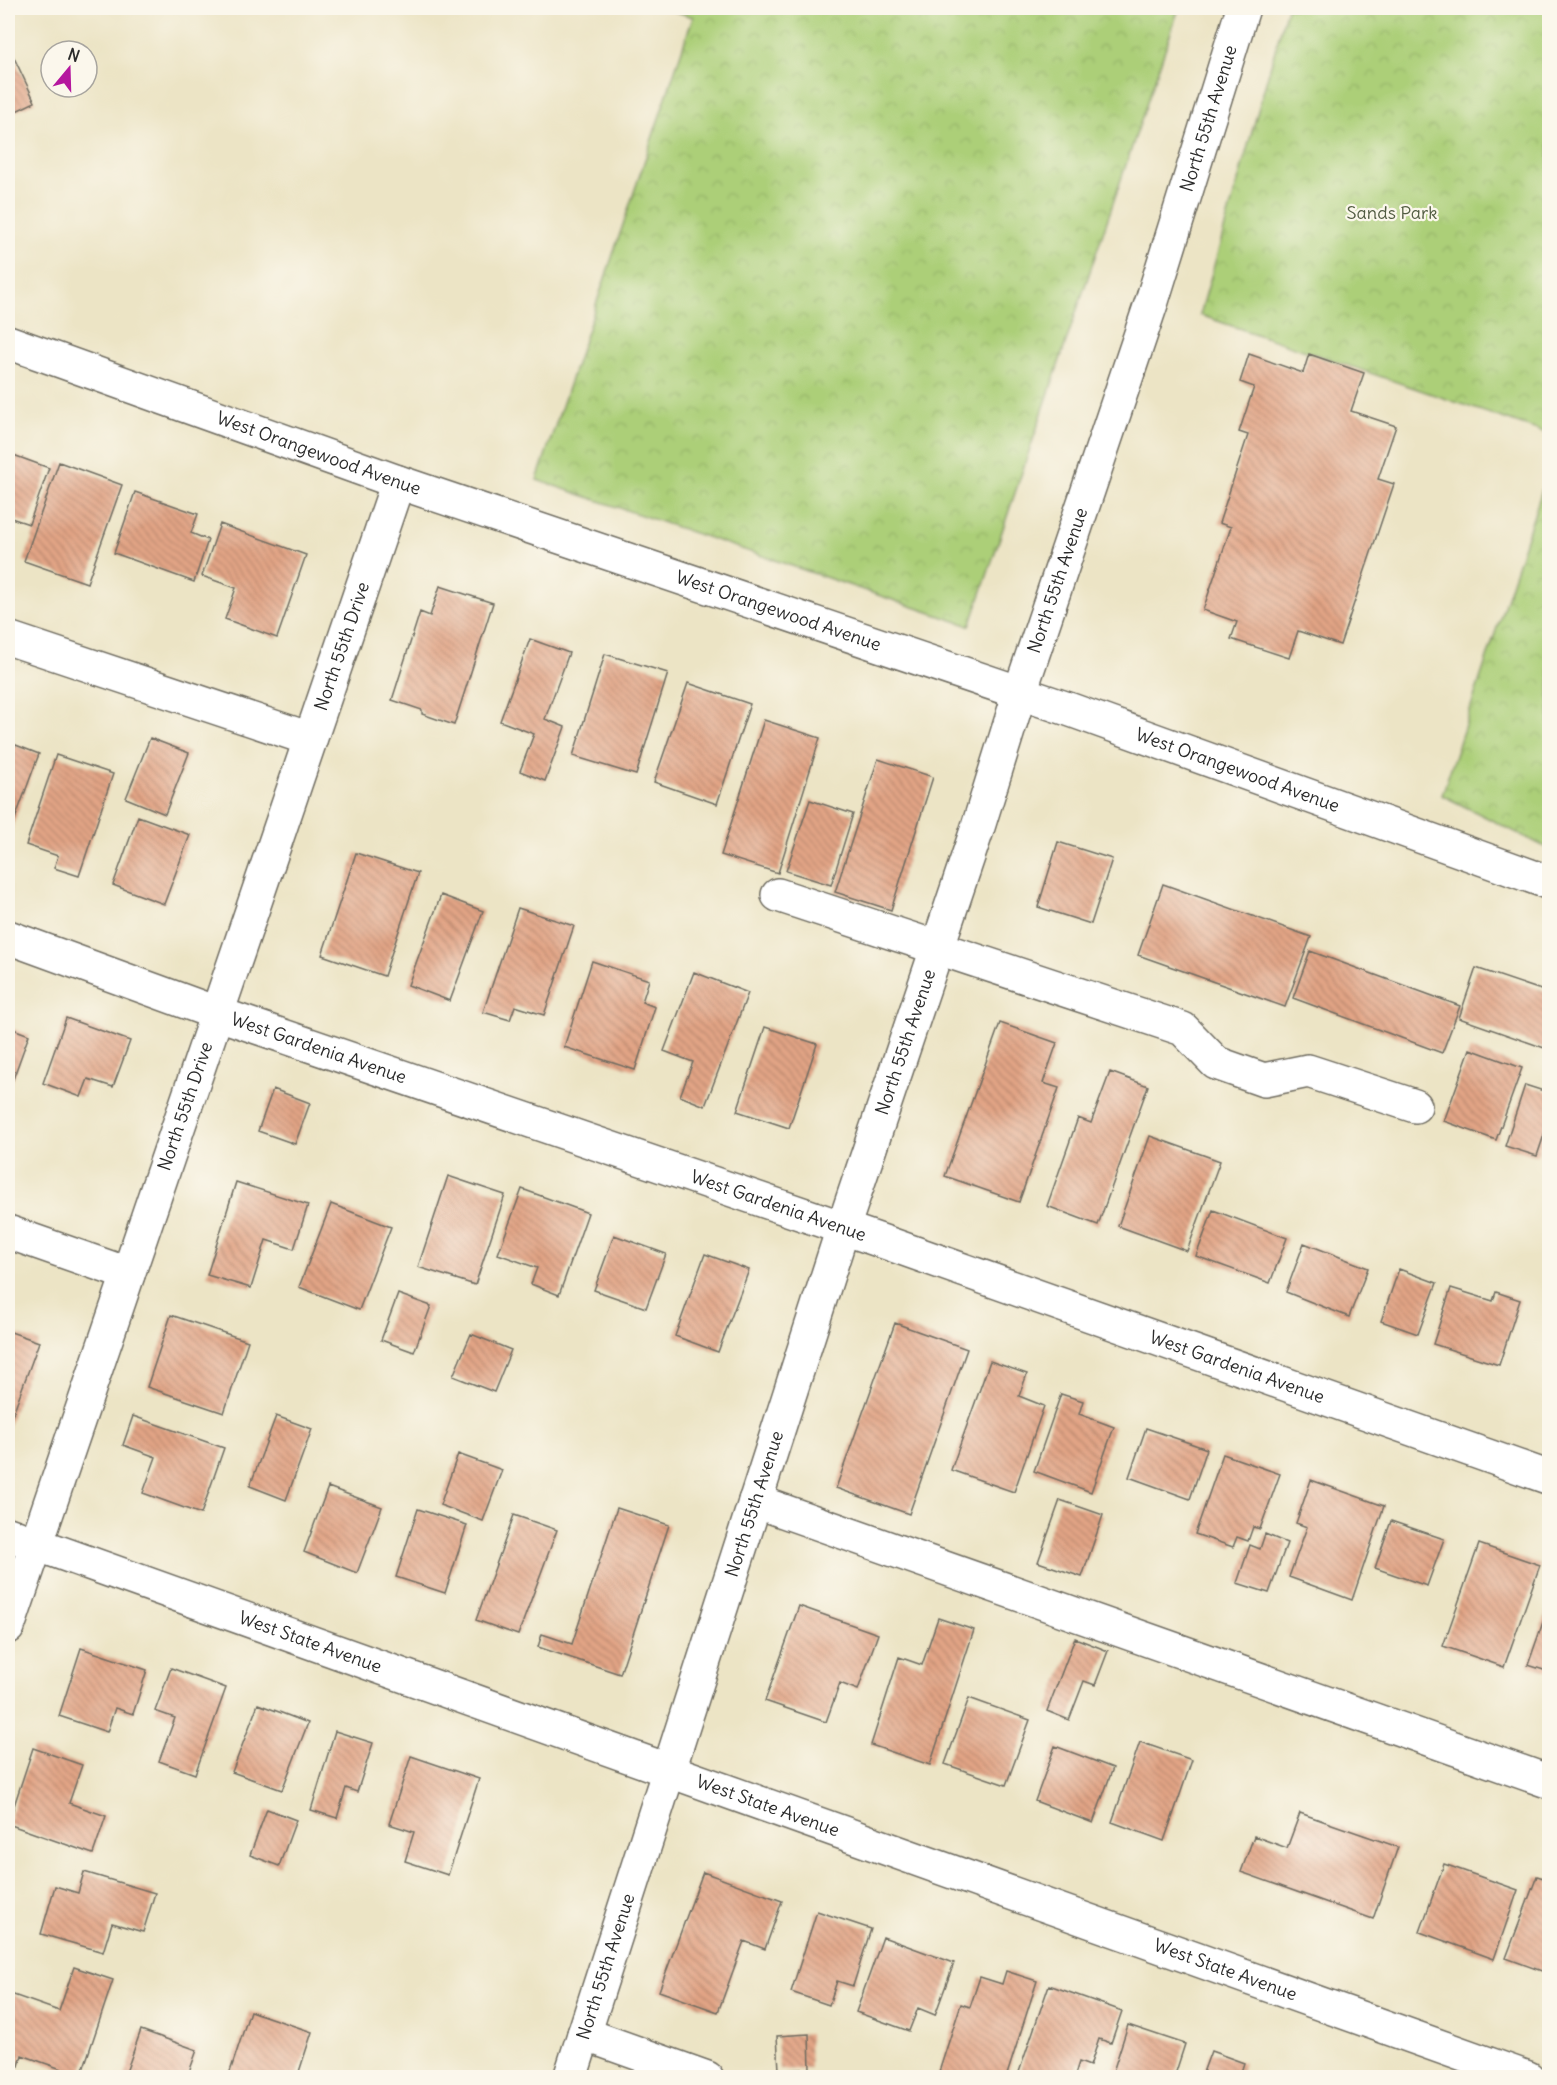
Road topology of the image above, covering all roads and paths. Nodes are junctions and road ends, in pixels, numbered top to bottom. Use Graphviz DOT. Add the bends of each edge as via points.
graph roads {
  1 [pos="1243,8"];
  2 [pos="8,342"];
  3 [pos="398,482"];
  4 [pos="8,638"];
  5 [pos="1020,692"];
  6 [pos="309,739"];
  7 [pos="1550,883"];
  8 [pos="778,895"];
  9 [pos="8,937"];
  10 [pos="937,947"];
  11 [pos="216,1013"];
  12 [pos="1416,1106"];
  13 [pos="843,1228"];
  14 [pos="8,1232"];
  15 [pos="128,1274"];
  16 [pos="1550,1478"];
  17 [pos="755,1501"];
  18 [pos="22,1539"];
  19 [pos="8,1627"];
  20 [pos="667,1770"];
  21 [pos="1550,1782"];
  22 [pos="584,2034"];
  23 [pos="570,2078"];
  24 [pos="707,2078"];
  25 [pos="1528,2078"];
  1 -- 5 [label="street, North 55th Avenue" via="1152,302"];
  2 -- 3 [label="street, West Orangewood Avenue"];
  3 -- 5 [label="street, West Orangewood Avenue"];
  3 -- 6 [label="street, North 55th Drive"];
  4 -- 6 [label="street"];
  5 -- 7 [label="street, West Orangewood Avenue"];
  5 -- 10 [label="street, North 55th Avenue"];
  6 -- 11 [label="street, North 55th Drive"];
  8 -- 10 [label="street"];
  9 -- 11 [label="street, West Gardenia Avenue"];
  10 -- 12 [label="street" via="1183,1029 1216,1063 1264,1080 1308,1071"];
  10 -- 13 [label="street, North 55th Avenue"];
  11 -- 13 [label="street, West Gardenia Avenue"];
  11 -- 15 [label="street, North 55th Drive"];
  13 -- 16 [label="street, West Gardenia Avenue"];
  13 -- 17 [label="street, North 55th Avenue"];
  14 -- 15 [label="street"];
  15 -- 18 [label="street, North 55th Drive"];
  17 -- 20 [label="street, North 55th Avenue"];
  17 -- 21 [label="street"];
  18 -- 19 [label="street, North 55th Drive"];
  18 -- 20 [label="street, West State Avenue"];
  20 -- 22 [label="street, North 55th Avenue"];
  20 -- 25 [label="street, West State Avenue"];
  22 -- 23 [label="street, North 55th Avenue"];
  22 -- 24 [label="street"];
}
